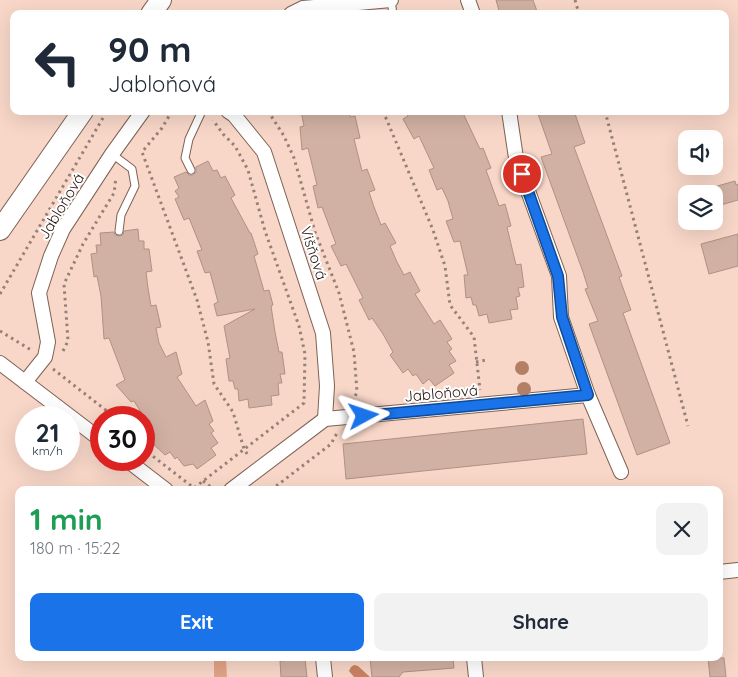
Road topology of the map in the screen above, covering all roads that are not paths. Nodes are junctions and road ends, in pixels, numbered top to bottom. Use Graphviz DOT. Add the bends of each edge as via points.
graph roads {
  1 [pos="391,0"];
  2 [pos="299,10"];
  3 [pos="80,115"];
  4 [pos="141,115"];
  5 [pos="200,115"];
  6 [pos="234,115"];
  7 [pos="510,115"];
  8 [pos="117,158"];
  9 [pos="191,170"];
  10 [pos="0,230"];
  11 [pos="119,231"];
  12 [pos="0,363"];
  13 [pos="25,382"];
  14 [pos="588,395"];
  15 [pos="325,419"];
  16 [pos="90,432"];
  17 [pos="141,471"];
  18 [pos="621,472"];
  19 [pos="161,486"];
  20 [pos="236,486"];
  21 [pos="738,570"];
  22 [pos="723,572"];
  23 [pos="323,661"];
  24 [pos="474,661"];
  25 [pos="325,677"];
  26 [pos="476,677"];
  1 -- 2 [label="street"];
  3 -- 10 [label="street"];
  4 -- 8 [label="street, Jabloňová"];
  5 -- 9 [label="lane" via="188,139 186,158"];
  6 -- 15 [label="street, Višňová" via="264,152 323,333 327,386"];
  7 -- 14 [label="street" via="516,158 558,276 562,317"];
  8 -- 11 [label="lane" via="132,169 135,186 121,215"];
  8 -- 13 [label="street, Jabloňová" via="62,229 39,293 48,342 43,358"];
  12 -- 13 [label="street"];
  13 -- 16 [label="street"];
  14 -- 15 [label="street, Jabloňová"];
  14 -- 18 [label="street"];
  15 -- 20 [label="street"];
  17 -- 19 [label="street"];
  21 -- 22 [label="street"];
  23 -- 25 [label="street"];
  24 -- 26 [label="street"];
}
